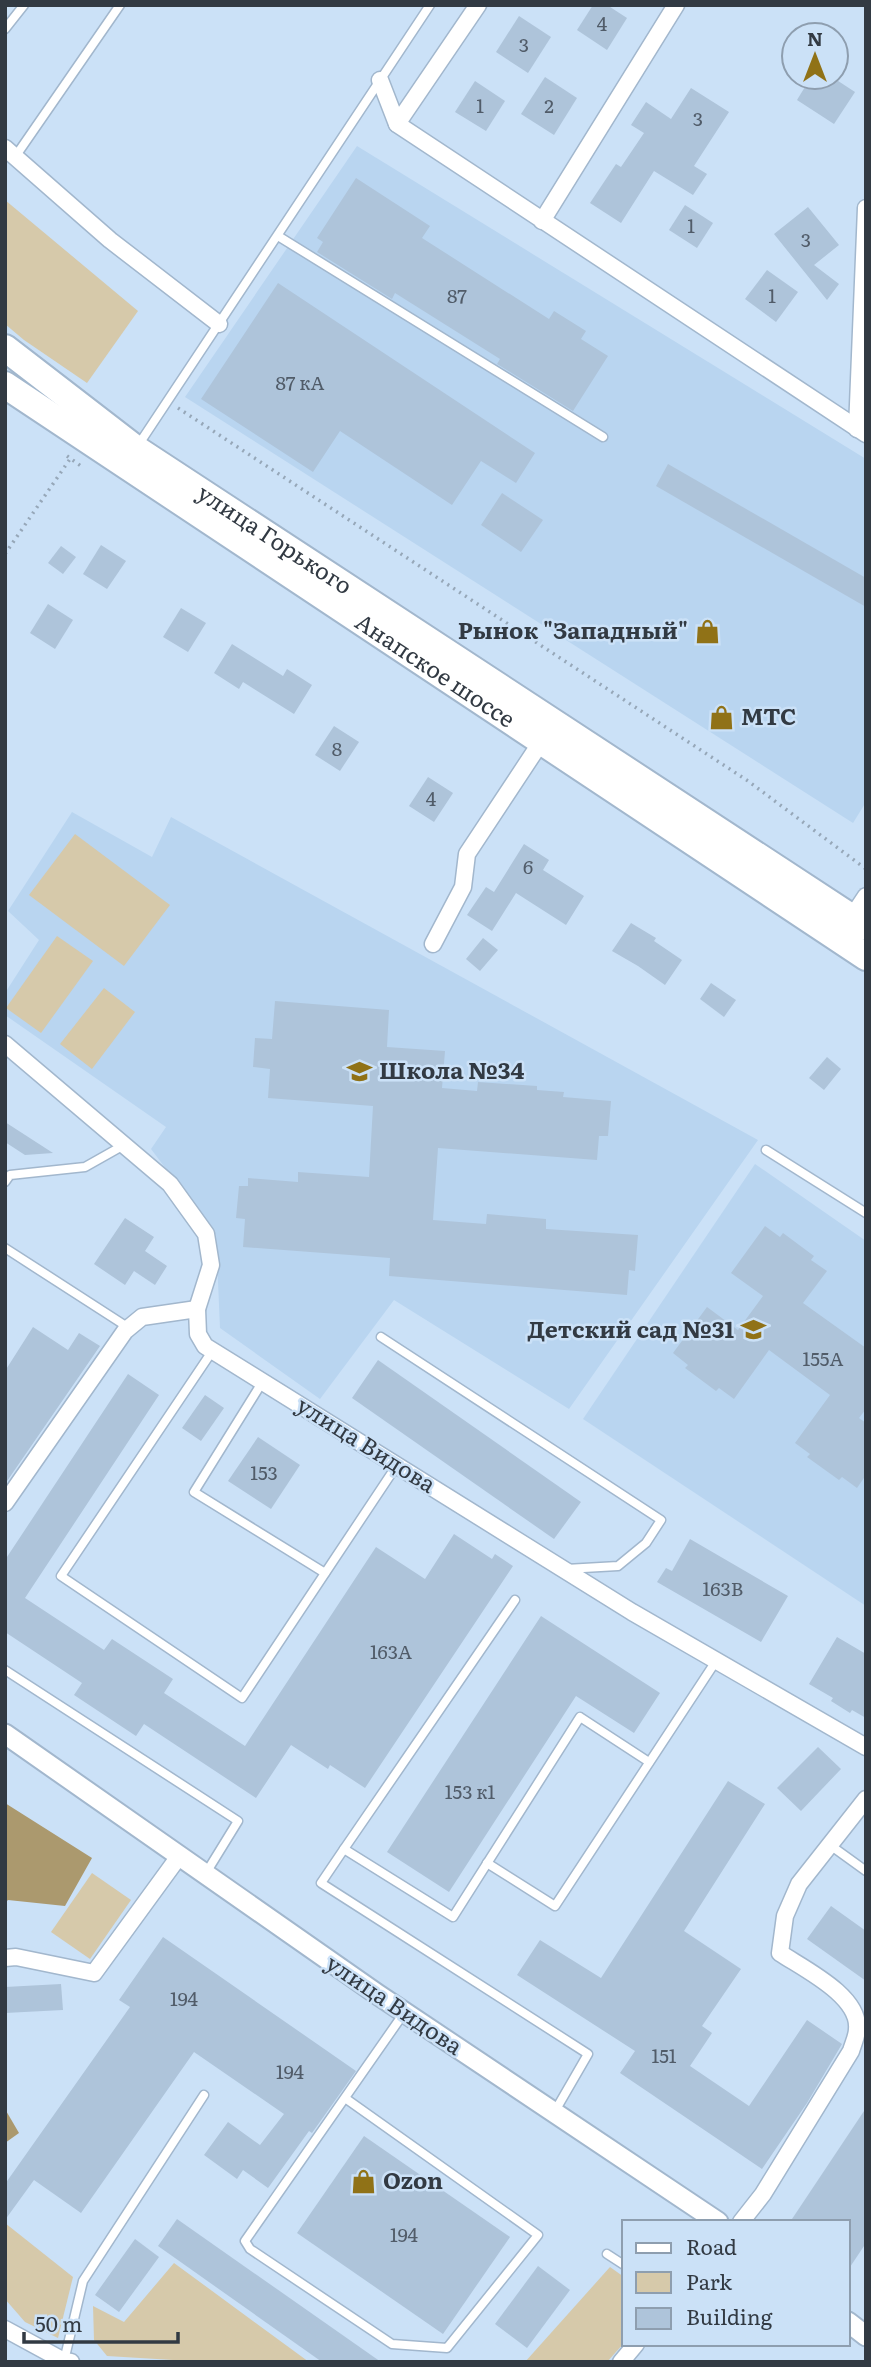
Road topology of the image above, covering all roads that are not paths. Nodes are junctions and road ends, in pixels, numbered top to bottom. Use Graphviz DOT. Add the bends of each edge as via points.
graph roads {
  1 [pos="24,5"];
  2 [pos="120,5"];
  3 [pos="430,5"];
  4 [pos="478,5"];
  5 [pos="676,5"];
  6 [pos="5,29"];
  7 [pos="380,80"];
  8 [pos="397,124"];
  9 [pos="10,153"];
  10 [pos="866,208"];
  11 [pos="542,221"];
  12 [pos="278,236"];
  13 [pos="219,324"];
  14 [pos="5,348"];
  15 [pos="5,384"];
  16 [pos="862,432"];
  17 [pos="603,437"];
  18 [pos="136,449"];
  19 [pos="547,732"];
  20 [pos="861,913"];
  21 [pos="433,944"];
  22 [pos="866,957"];
  23 [pos="5,1044"];
  24 [pos="124,1145"];
  25 [pos="766,1150"];
  26 [pos="5,1182"];
  27 [pos="866,1213"];
  28 [pos="5,1248"];
  29 [pos="197,1309"];
  30 [pos="129,1328"];
  31 [pos="381,1337"];
  32 [pos="213,1350"];
  33 [pos="263,1381"];
  34 [pos="397,1465"];
  35 [pos="5,1503"];
  36 [pos="563,1569"];
  37 [pos="325,1573"];
  38 [pos="515,1600"];
  39 [pos="716,1661"];
  40 [pos="5,1670"];
  41 [pos="5,1734"];
  42 [pos="866,1747"];
  43 [pos="649,1762"];
  44 [pos="866,1798"];
  45 [pos="830,1845"];
  46 [pos="344,1849"];
  47 [pos="180,1855"];
  48 [pos="487,1863"];
  49 [pos="866,1871"];
  50 [pos="206,1873"];
  51 [pos="5,1958"];
  52 [pos="404,2013"];
  53 [pos="860,2019"];
  54 [pos="204,2095"];
  55 [pos="345,2098"];
  56 [pos="554,2113"];
  57 [pos="715,2220"];
  58 [pos="743,2220"];
  59 [pos="607,2254"];
  60 [pos="622,2264"];
  61 [pos="850,2324"];
  62 [pos="5,2329"];
  63 [pos="866,2336"];
  64 [pos="634,2346"];
  65 [pos="64,2361"];
  66 [pos="71,2362"];
  67 [pos="621,2362"];
  1 -- 6 [label="lane"];
  2 -- 9 [label="lane"];
  3 -- 7 [label="lane"];
  4 -- 8 [label="street"];
  5 -- 11 [label="street"];
  7 -- 8 [label="street"];
  7 -- 12 [label="lane"];
  8 -- 11 [label="street"];
  9 -- 13 [label="street" via="110,240"];
  10 -- 16 [label="street"];
  11 -- 16 [label="street"];
  12 -- 13 [label="lane"];
  12 -- 17 [label="lane"];
  13 -- 18 [label="lane"];
  14 -- 18 [label="highway, улица Горького"];
  15 -- 19 [label="highway, Анапское шоссе"];
  18 -- 19 [label="highway, улица Горького"];
  19 -- 20 [label="highway, Анапское шоссе"];
  19 -- 21 [label="street" via="467,854 463,887"];
  19 -- 22 [label="highway, Анапское шоссе"];
  23 -- 24 [label="street, улица Видова"];
  24 -- 26 [label="lane" via="85,1167 10,1175"];
  24 -- 29 [label="street, улица Видова" via="170,1184 206,1234 211,1265"];
  25 -- 27 [label="lane"];
  28 -- 30 [label="lane"];
  29 -- 30 [label="street" via="142,1317"];
  29 -- 32 [label="street, улица Видова" via="198,1334"];
  30 -- 35 [label="street"];
  31 -- 36 [label="lane" via="661,1520 646,1544 618,1566"];
  32 -- 33 [label="street, улица Видова"];
  32 -- 37 [label="lane" via="61,1576 242,1698"];
  33 -- 34 [label="street, улица Видова"];
  33 -- 37 [label="lane" via="194,1492"];
  34 -- 36 [label="street, улица Видова"];
  34 -- 37 [label="lane"];
  36 -- 39 [label="street, улица Видова"];
  38 -- 46 [label="lane"];
  39 -- 42 [label="street, улица Видова"];
  39 -- 43 [label="lane"];
  40 -- 50 [label="lane" via="238,1821"];
  41 -- 47 [label="street, улица Видова"];
  43 -- 48 [label="lane" via="555,1906"];
  43 -- 48 [label="lane" via="580,1717"];
  44 -- 45 [label="street"];
  45 -- 49 [label="lane"];
  45 -- 53 [label="street" via="799,1884 785,1916 780,1953 845,1997"];
  46 -- 48 [label="lane" via="453,1917"];
  46 -- 56 [label="lane" via="321,1882 588,2054"];
  47 -- 50 [label="street, улица Видова"];
  47 -- 51 [label="street" via="94,1973"];
  50 -- 52 [label="street, улица Видова"];
  52 -- 55 [label="lane"];
  52 -- 56 [label="street, улица Видова"];
  53 -- 58 [label="street" via="851,2051"];
  54 -- 65 [label="lane" via="83,2281"];
  55 -- 55 [label="lane" via="538,2235 447,2348 392,2344 250,2249 246,2241"];
  56 -- 57 [label="street, улица Видова"];
  59 -- 60 [label="lane"];
  61 -- 63 [label="street"];
  62 -- 65 [label="street"];
  64 -- 67 [label="street"];
  65 -- 66 [label="street"];
}
